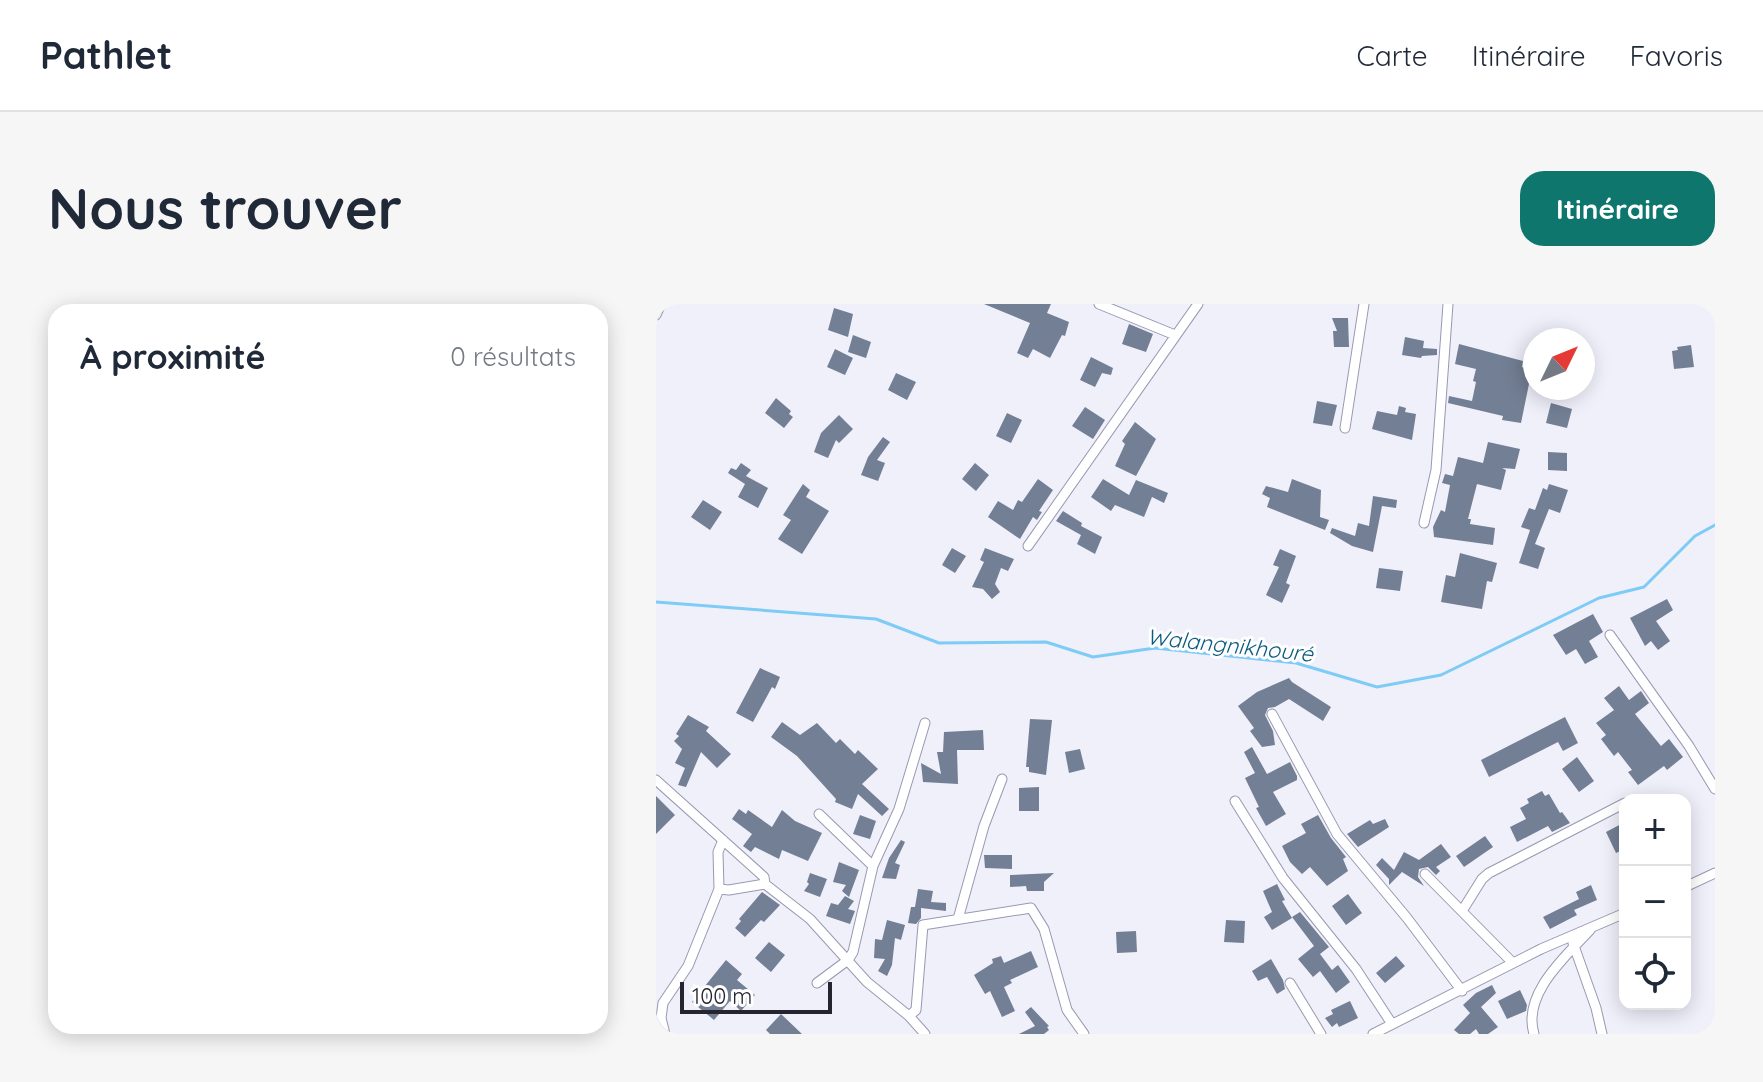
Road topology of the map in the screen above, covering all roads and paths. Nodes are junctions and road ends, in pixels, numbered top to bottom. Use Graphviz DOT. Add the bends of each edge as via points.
graph roads {
  1 [pos="661,304"];
  2 [pos="1099,304"];
  3 [pos="1198,304"];
  4 [pos="1364,304"];
  5 [pos="1448,304"];
  6 [pos="656,315"];
  7 [pos="1175,335"];
  8 [pos="1345,428"];
  9 [pos="1424,523"];
  10 [pos="1028,546"];
  11 [pos="1610,635"];
  12 [pos="1272,714"];
  13 [pos="925,723"];
  14 [pos="1002,779"];
  15 [pos="656,780"];
  16 [pos="1715,789"];
  17 [pos="1235,801"];
  18 [pos="1619,806"];
  19 [pos="819,814"];
  20 [pos="723,840"];
  21 [pos="873,866"];
  22 [pos="1715,873"];
  23 [pos="1425,874"];
  24 [pos="765,884"];
  25 [pos="1691,884"];
  26 [pos="719,889"];
  27 [pos="1462,911"];
  28 [pos="1619,915"];
  29 [pos="958,919"];
  30 [pos="1595,925"];
  31 [pos="1569,936"];
  32 [pos="1575,946"];
  33 [pos="848,960"];
  34 [pos="1513,963"];
  35 [pos="817,983"];
  36 [pos="1290,983"];
  37 [pos="1462,991"];
  38 [pos="909,1016"];
  39 [pos="659,1019"];
  40 [pos="1392,1024"];
  41 [pos="665,1034"];
  42 [pos="925,1034"];
  43 [pos="1084,1034"];
  44 [pos="1321,1034"];
  45 [pos="1373,1034"];
  46 [pos="1534,1034"];
  47 [pos="1602,1034"];
  1 -- 6 [label="street"];
  2 -- 7 [label="street"];
  3 -- 7 [label="street"];
  4 -- 8 [label="street"];
  5 -- 9 [label="street" via="1436,470"];
  7 -- 10 [label="street"];
  11 -- 16 [label="street"];
  12 -- 37 [label="street" via="1337,834"];
  13 -- 21 [label="street" via="899,809"];
  14 -- 29 [label="street"];
  15 -- 20 [label="street"];
  17 -- 40 [label="street" via="1283,878 1356,969"];
  18 -- 27 [label="street" via="1489,873"];
  19 -- 21 [label="street"];
  20 -- 24 [label="street" via="764,877"];
  20 -- 26 [label="street" via="718,852"];
  21 -- 33 [label="street"];
  22 -- 25 [label="street"];
  23 -- 27 [label="street"];
  24 -- 26 [label="street"];
  24 -- 33 [label="street" via="810,919"];
  26 -- 39 [label="street" via="688,966 663,1003"];
  27 -- 34 [label="street"];
  28 -- 30 [label="street"];
  29 -- 38 [label="street" via="923,925 916,1010"];
  29 -- 43 [label="street" via="1031,908 1044,929 1067,1010"];
  30 -- 31 [label="street"];
  30 -- 32 [label="street"];
  31 -- 32 [label="street"];
  31 -- 34 [label="street"];
  32 -- 46 [label="street" via="1535,997 1530,1022"];
  32 -- 47 [label="street"];
  33 -- 35 [label="street"];
  33 -- 38 [label="street"];
  34 -- 37 [label="street"];
  36 -- 44 [label="street"];
  37 -- 40 [label="street"];
  38 -- 42 [label="street"];
  39 -- 41 [label="street"];
  40 -- 45 [label="street"];
}
